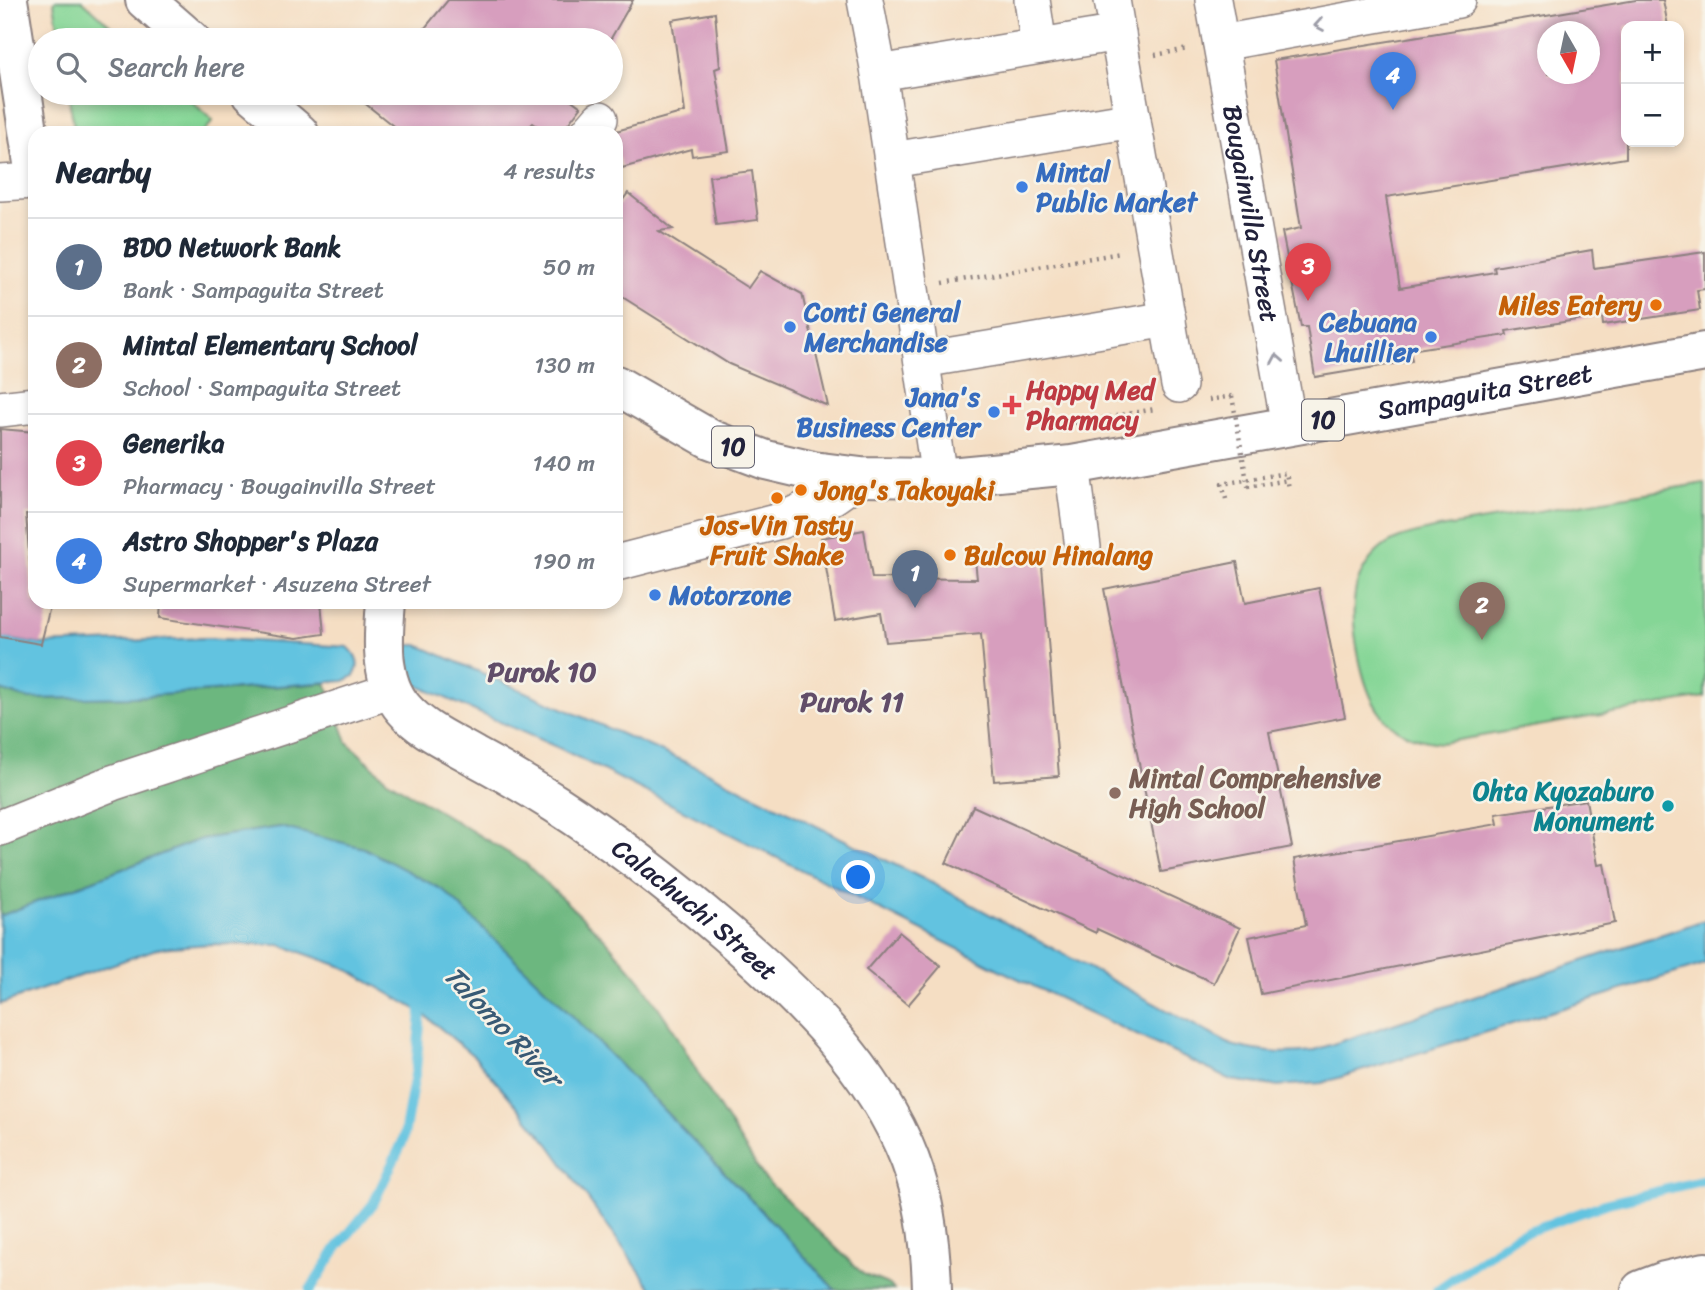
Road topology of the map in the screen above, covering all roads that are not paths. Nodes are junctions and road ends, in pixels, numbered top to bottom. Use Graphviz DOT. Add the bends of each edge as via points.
graph roads {
  1 [pos="8,0"];
  2 [pos="145,0"];
  3 [pos="865,0"];
  4 [pos="1031,0"];
  5 [pos="1213,0"];
  6 [pos="1458,0"];
  7 [pos="177,28"];
  8 [pos="1118,31"];
  9 [pos="1221,43"];
  10 [pos="1039,46"];
  11 [pos="879,73"];
  12 [pos="267,105"];
  13 [pos="1133,120"];
  14 [pos="291,126"];
  15 [pos="28,133"];
  16 [pos="892,160"];
  17 [pos="28,180"];
  18 [pos="0,183"];
  19 [pos="1168,319"];
  20 [pos="1705,352"];
  21 [pos="922,360"];
  22 [pos="623,389"];
  23 [pos="1168,397"];
  24 [pos="28,406"];
  25 [pos="0,410"];
  26 [pos="1289,426"];
  27 [pos="1072,466"];
  28 [pos="861,477"];
  29 [pos="939,478"];
  30 [pos="1083,547"];
  31 [pos="623,562"];
  32 [pos="386,609"];
  33 [pos="393,690"];
  34 [pos="0,828"];
  35 [pos="1705,1272"];
  36 [pos="932,1290"];
  37 [pos="1641,1290"];
  1 -- 15 [label="main road"];
  2 -- 7 [label="main road"];
  3 -- 11 [label="street"];
  4 -- 10 [label="street"];
  5 -- 9 [label="street, Bougainvilla Street"];
  6 -- 9 [label="street, one-way"];
  8 -- 10 [label="street"];
  8 -- 13 [label="street"];
  26 -- 9 [label="street, Bougainvilla Street, one-way"];
  10 -- 11 [label="street"];
  11 -- 16 [label="street"];
  12 -- 14 [label="main road"];
  13 -- 16 [label="street"];
  13 -- 19 [label="street"];
  16 -- 21 [label="street"];
  17 -- 18 [label="street"];
  19 -- 21 [label="street"];
  19 -- 23 [label="street"];
  20 -- 26 [label="main road, Sampaguita Street / 10"];
  21 -- 29 [label="street"];
  22 -- 28 [label="main road, Sampaguita Street / 10" via="710,439 778,463"];
  24 -- 25 [label="street"];
  26 -- 27 [label="main road, Sampaguita Street / 10"];
  27 -- 29 [label="main road, Sampaguita Street / 10"];
  27 -- 30 [label="street"];
  28 -- 29 [label="main road, Sampaguita Street / 10"];
  28 -- 31 [label="street" via="835,496 780,521"];
  32 -- 33 [label="main road, Calachuchi Street" via="384,650"];
  33 -- 34 [label="street" via="113,783"];
  33 -- 36 [label="main road, Calachuchi Street" via="419,724 517,780 662,877 763,964 823,1026 888,1114 910,1161 924,1209"];
  35 -- 37 [label="main road"];
}
